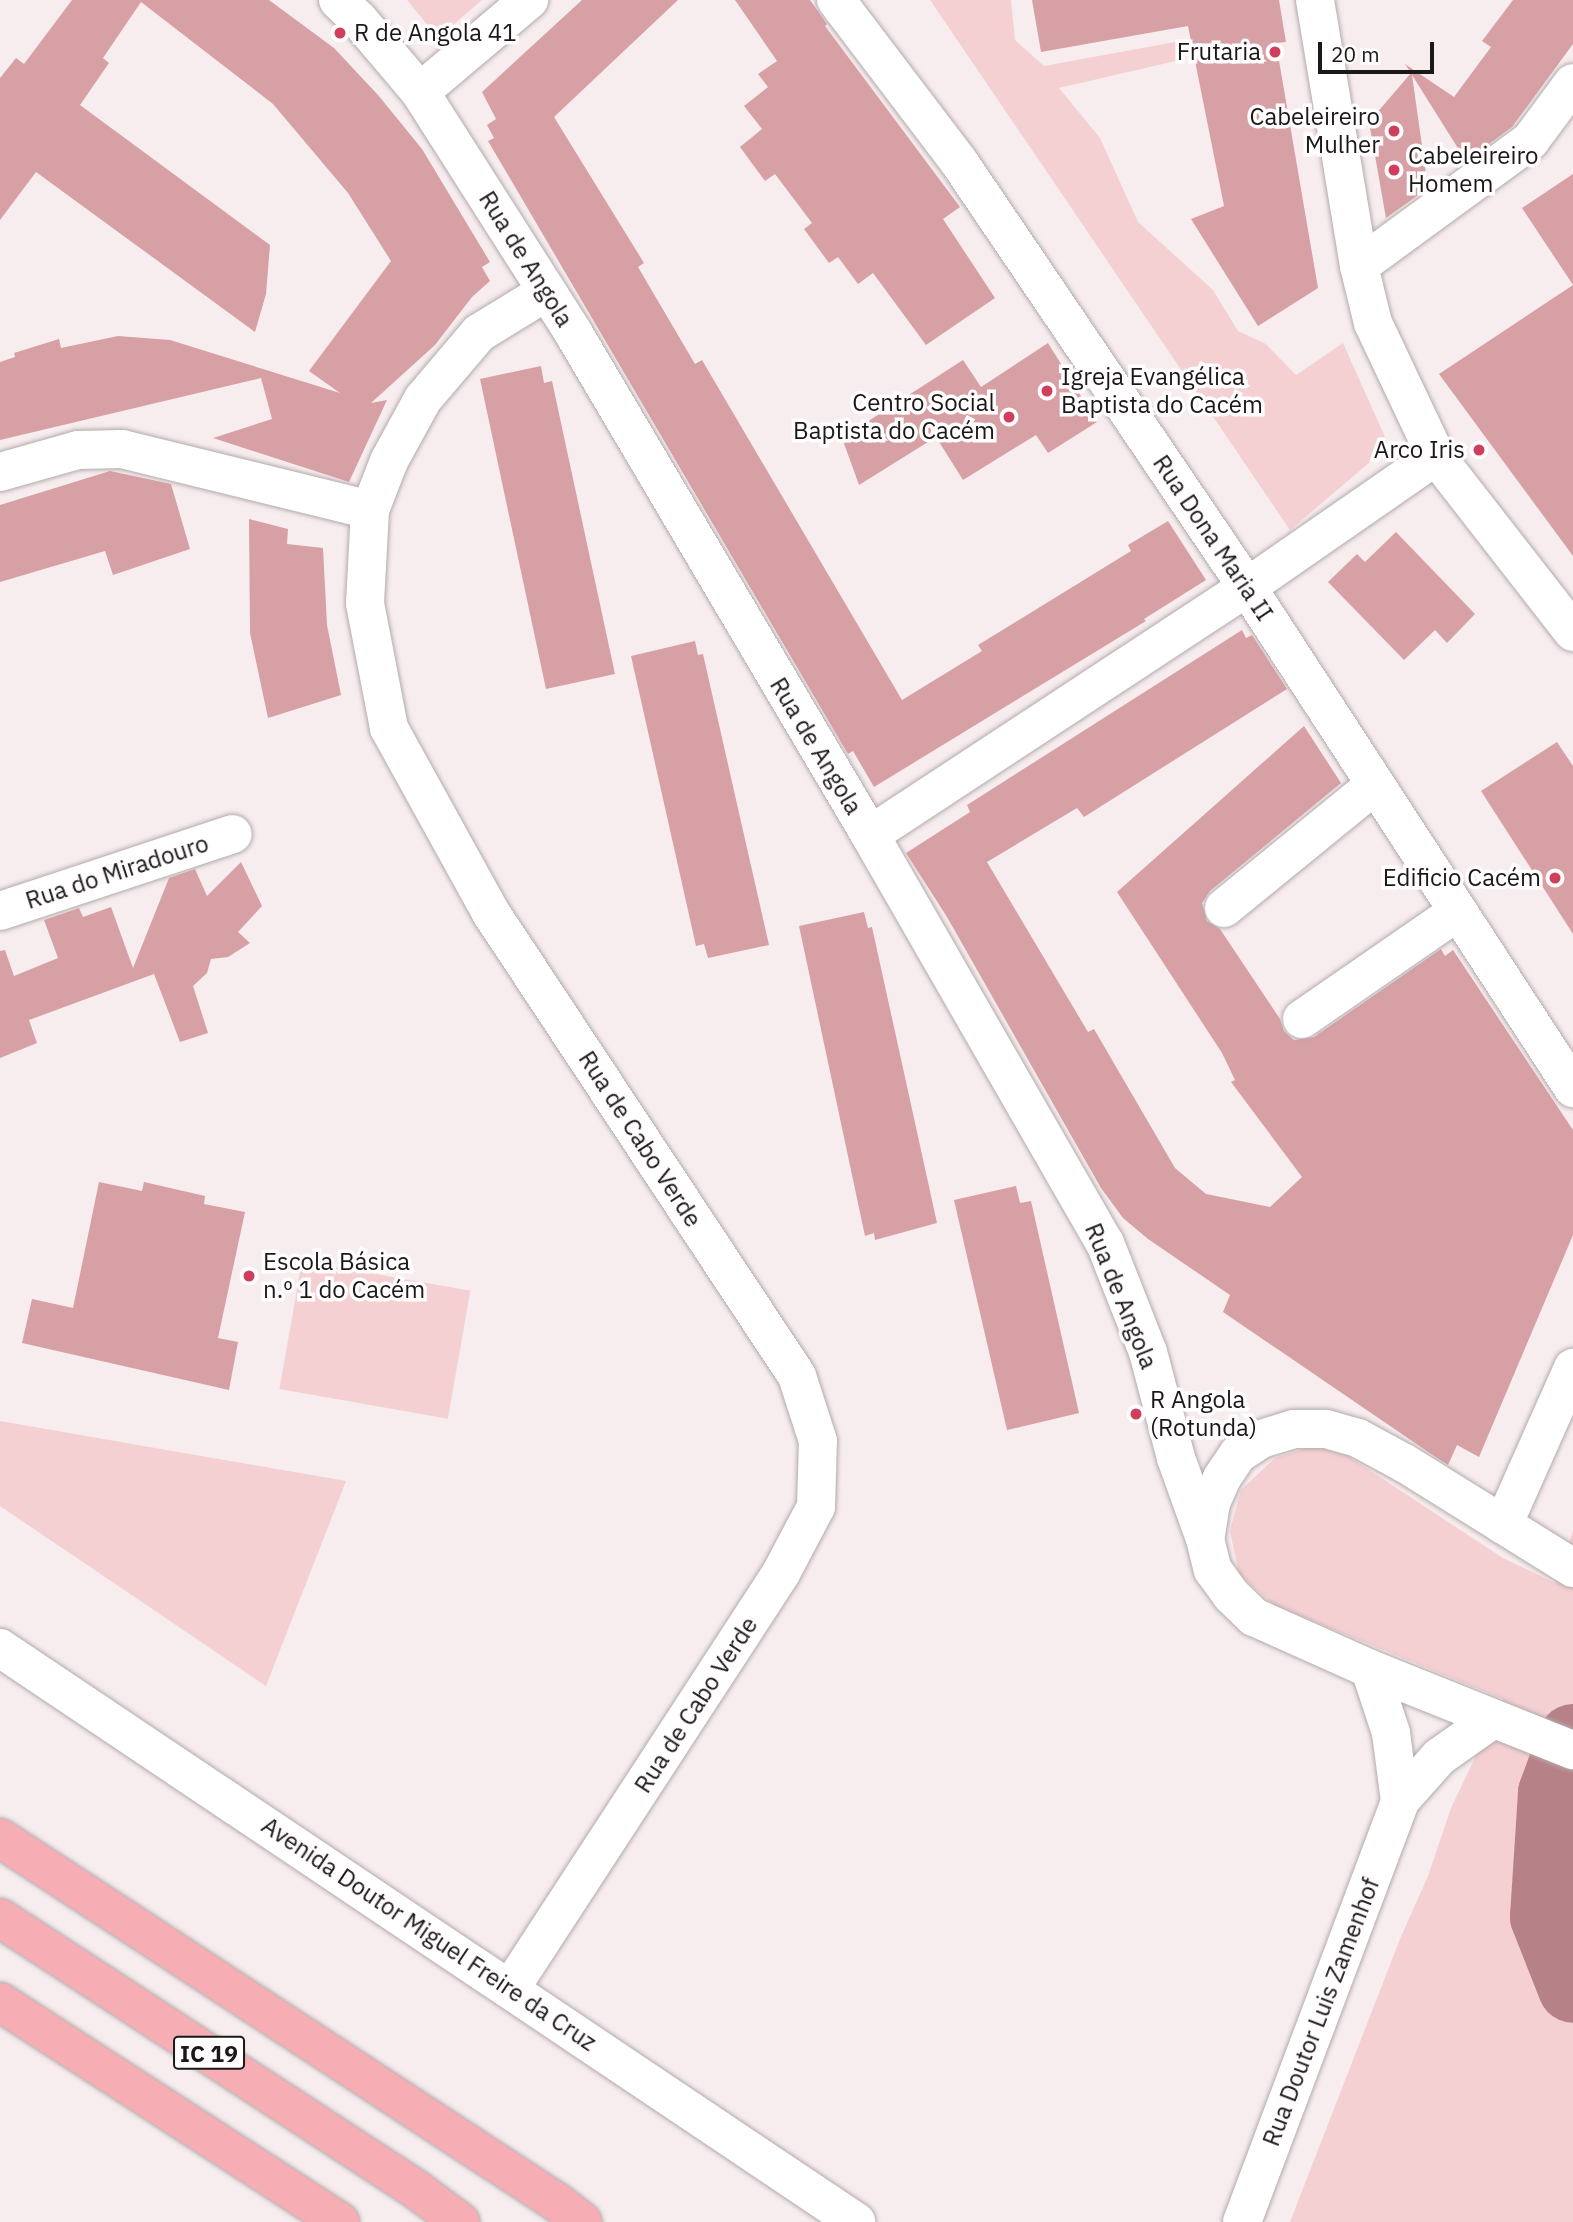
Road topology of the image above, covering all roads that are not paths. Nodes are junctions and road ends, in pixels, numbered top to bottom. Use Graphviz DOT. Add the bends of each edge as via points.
graph roads {
  1 [pos="338,0"];
  2 [pos="528,0"];
  3 [pos="836,0"];
  4 [pos="1316,1"];
  5 [pos="1573,83"];
  6 [pos="420,92"];
  7 [pos="1359,266"];
  8 [pos="545,292"];
  9 [pos="1436,456"];
  10 [pos="0,472"];
  11 [pos="370,510"];
  12 [pos="1247,587"];
  13 [pos="1573,632"];
  14 [pos="1375,785"];
  15 [pos="233,834"];
  16 [pos="870,835"];
  17 [pos="1224,908"];
  18 [pos="0,911"];
  19 [pos="1457,912"];
  20 [pos="1302,1019"];
  21 [pos="1573,1088"];
  22 [pos="1573,1368"];
  23 [pos="1503,1525"];
  24 [pos="1205,1539"];
  25 [pos="1570,1566"];
  26 [pos="0,1648"];
  27 [pos="1370,1669"];
  28 [pos="1493,1719"];
  29 [pos="1573,1750"];
  30 [pos="1400,1801"];
  31 [pos="0,1838"];
  32 [pos="0,1918"];
  33 [pos="510,1989"];
  34 [pos="0,2002"];
  35 [pos="340,2222"];
  36 [pos="460,2222"];
  37 [pos="582,2222"];
  38 [pos="856,2222"];
  39 [pos="1242,2222"];
  1 -- 6 [label="street, Rua de Angola"];
  2 -- 6 [label="street"];
  3 -- 12 [label="street, Rua Dona Maria II" via="959,162"];
  4 -- 7 [label="street"];
  5 -- 7 [label="street" via="1530,141"];
  6 -- 8 [label="street, Rua de Angola"];
  7 -- 9 [label="street" via="1373,323"];
  8 -- 11 [label="street, Rua de Cabo Verde" via="479,333 423,399 388,461"];
  8 -- 16 [label="street, Rua de Angola"];
  9 -- 12 [label="street"];
  9 -- 13 [label="street"];
  10 -- 11 [label="street" via="78,450 122,449"];
  11 -- 33 [label="street, Rua de Cabo Verde" via="365,603 389,728 491,913 797,1376 818,1441 816,1507 781,1573"];
  12 -- 14 [label="street, Rua Dona Maria II"];
  12 -- 16 [label="street"];
  14 -- 17 [label="street"];
  14 -- 19 [label="street, Rua Dona Maria II"];
  15 -- 18 [label="street, Rua do Miradouro"];
  16 -- 24 [label="street, Rua de Angola" via="1105,1243 1148,1352 1176,1458"];
  19 -- 20 [label="street"];
  19 -- 21 [label="street, Rua Dona Maria II"];
  22 -- 23 [label="street"];
  23 -- 24 [label="street" via="1357,1438 1326,1429 1294,1429 1261,1438 1238,1454 1211,1503"];
  23 -- 25 [label="street"];
  24 -- 27 [label="street, Rua de Angola" via="1213,1570 1254,1617"];
  26 -- 33 [label="street, Avenida Doutor Miguel Freire da Cruz"];
  27 -- 28 [label="street, Rua de Angola"];
  27 -- 30 [label="street" via="1391,1733"];
  28 -- 29 [label="street, Rua de Angola"];
  28 -- 30 [label="street" via="1439,1757"];
  30 -- 39 [label="street, Rua Doutor Luis Zamenhof"];
  31 -- 37 [label="highway"];
  32 -- 36 [label="highway, IC 19" via="406,2182"];
  33 -- 38 [label="street, Avenida Doutor Miguel Freire da Cruz"];
  34 -- 35 [label="highway, IC 19"];
}
